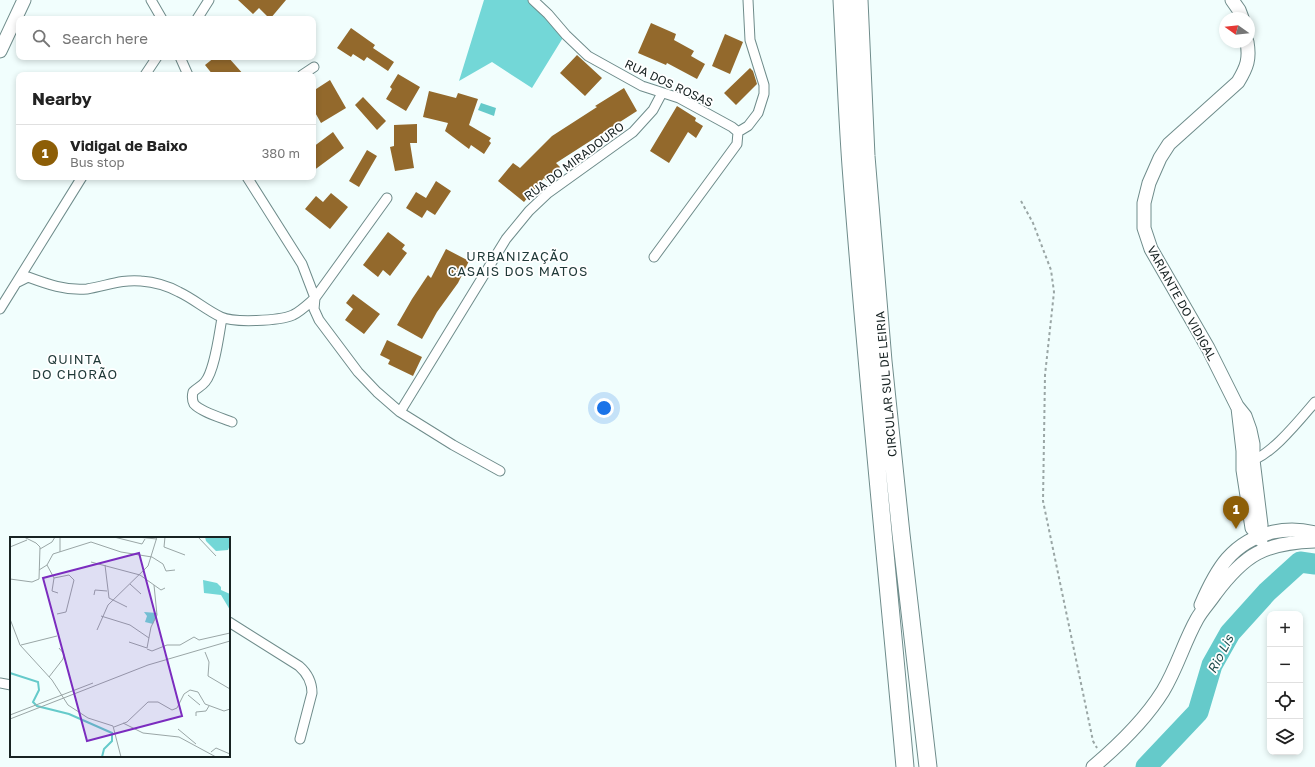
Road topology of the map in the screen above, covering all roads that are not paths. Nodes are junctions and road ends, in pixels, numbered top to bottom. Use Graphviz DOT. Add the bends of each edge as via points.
graph roads {
  1 [pos="24,0"];
  2 [pos="151,0"];
  3 [pos="209,0"];
  4 [pos="533,0"];
  5 [pos="748,0"];
  6 [pos="842,0"];
  7 [pos="858,0"];
  8 [pos="1232,0"];
  9 [pos="1240,12"];
  10 [pos="16,16"];
  11 [pos="160,16"];
  12 [pos="199,16"];
  13 [pos="16,17"];
  14 [pos="1248,48"];
  15 [pos="0,51"];
  16 [pos="155,60"];
  17 [pos="181,60"];
  18 [pos="314,67"];
  19 [pos="147,72"];
  20 [pos="187,72"];
  21 [pos="306,72"];
  22 [pos="662,93"];
  23 [pos="738,132"];
  24 [pos="80,180"];
  25 [pos="249,180"];
  26 [pos="386,198"];
  27 [pos="654,257"];
  28 [pos="18,282"];
  29 [pos="315,298"];
  30 [pos="0,309"];
  31 [pos="222,318"];
  32 [pos="1315,402"];
  33 [pos="400,412"];
  34 [pos="232,422"];
  35 [pos="1248,461"];
  36 [pos="500,470"];
  37 [pos="1315,533"];
  38 [pos="893,536"];
  39 [pos="1259,536"];
  40 [pos="1315,541"];
  41 [pos="1264,550"];
  42 [pos="1198,619"];
  43 [pos="230,623"];
  44 [pos="0,684"];
  45 [pos="10,685"];
  46 [pos="300,739"];
  47 [pos="1098,763"];
  48 [pos="905,767"];
  49 [pos="928,767"];
  1 -- 10 [label="street"];
  2 -- 11 [label="street"];
  3 -- 12 [label="street"];
  4 -- 22 [label="street, RUA DOS ROSAS" via="588,56 642,86"];
  5 -- 23 [label="street" via="750,40 764,85 764,94 758,113 748,126"];
  6 -- 38 [label="highway, CIRCULAR SUL DE LEIRIA" via="852,179 867,364"];
  7 -- 38 [label="highway, CIRCULAR SUL DE LEIRIA" via="866,156 883,361"];
  8 -- 9 [label="street"];
  13 -- 15 [label="street"];
  14 -- 35 [label="street, VARIANTE DO VIDIGAL" via="1246,69 1238,82 1169,144 1149,183 1144,203 1144,228 1151,249 1208,348 1237,406"];
  16 -- 19 [label="street"];
  17 -- 20 [label="street"];
  18 -- 21 [label="street"];
  22 -- 23 [label="street, RUA DOS ROSAS" via="679,98"];
  22 -- 33 [label="street, RUA DO MIRADOURO" via="653,110 633,132 548,193 506,239"];
  23 -- 27 [label="street" via="737,144"];
  24 -- 28 [label="street"];
  25 -- 29 [label="street" via="302,264"];
  26 -- 29 [label="street"];
  28 -- 30 [label="street"];
  28 -- 31 [label="street" via="28,277 55,286 80,289 126,280 147,282 180,292"];
  29 -- 31 [label="street" via="285,318"];
  29 -- 33 [label="street" via="314,309 334,341 358,372"];
  31 -- 34 [label="street" via="209,376 206,382 193,392 192,400 201,409"];
  32 -- 35 [label="street" via="1267,452"];
  33 -- 36 [label="street"];
  35 -- 39 [label="street, VARIANTE DO VIDIGAL" via="1261,525"];
  37 -- 39 [label="street" via="1292,530"];
  38 -- 48 [label="highway, CIRCULAR SUL DE LEIRIA"];
  38 -- 49 [label="highway, CIRCULAR SUL DE LEIRIA"];
  39 -- 41 [label="street"];
  39 -- 42 [label="street" via="1239,547 1223,564 1209,587 1200,607"];
  40 -- 41 [label="street" via="1279,545"];
  41 -- 42 [label="street" via="1247,559 1234,571"];
  42 -- 47 [label="street" via="1163,690 1144,718"];
  43 -- 46 [label="street" via="299,666 308,676 312,694"];
  44 -- 45 [label="street"];
}
